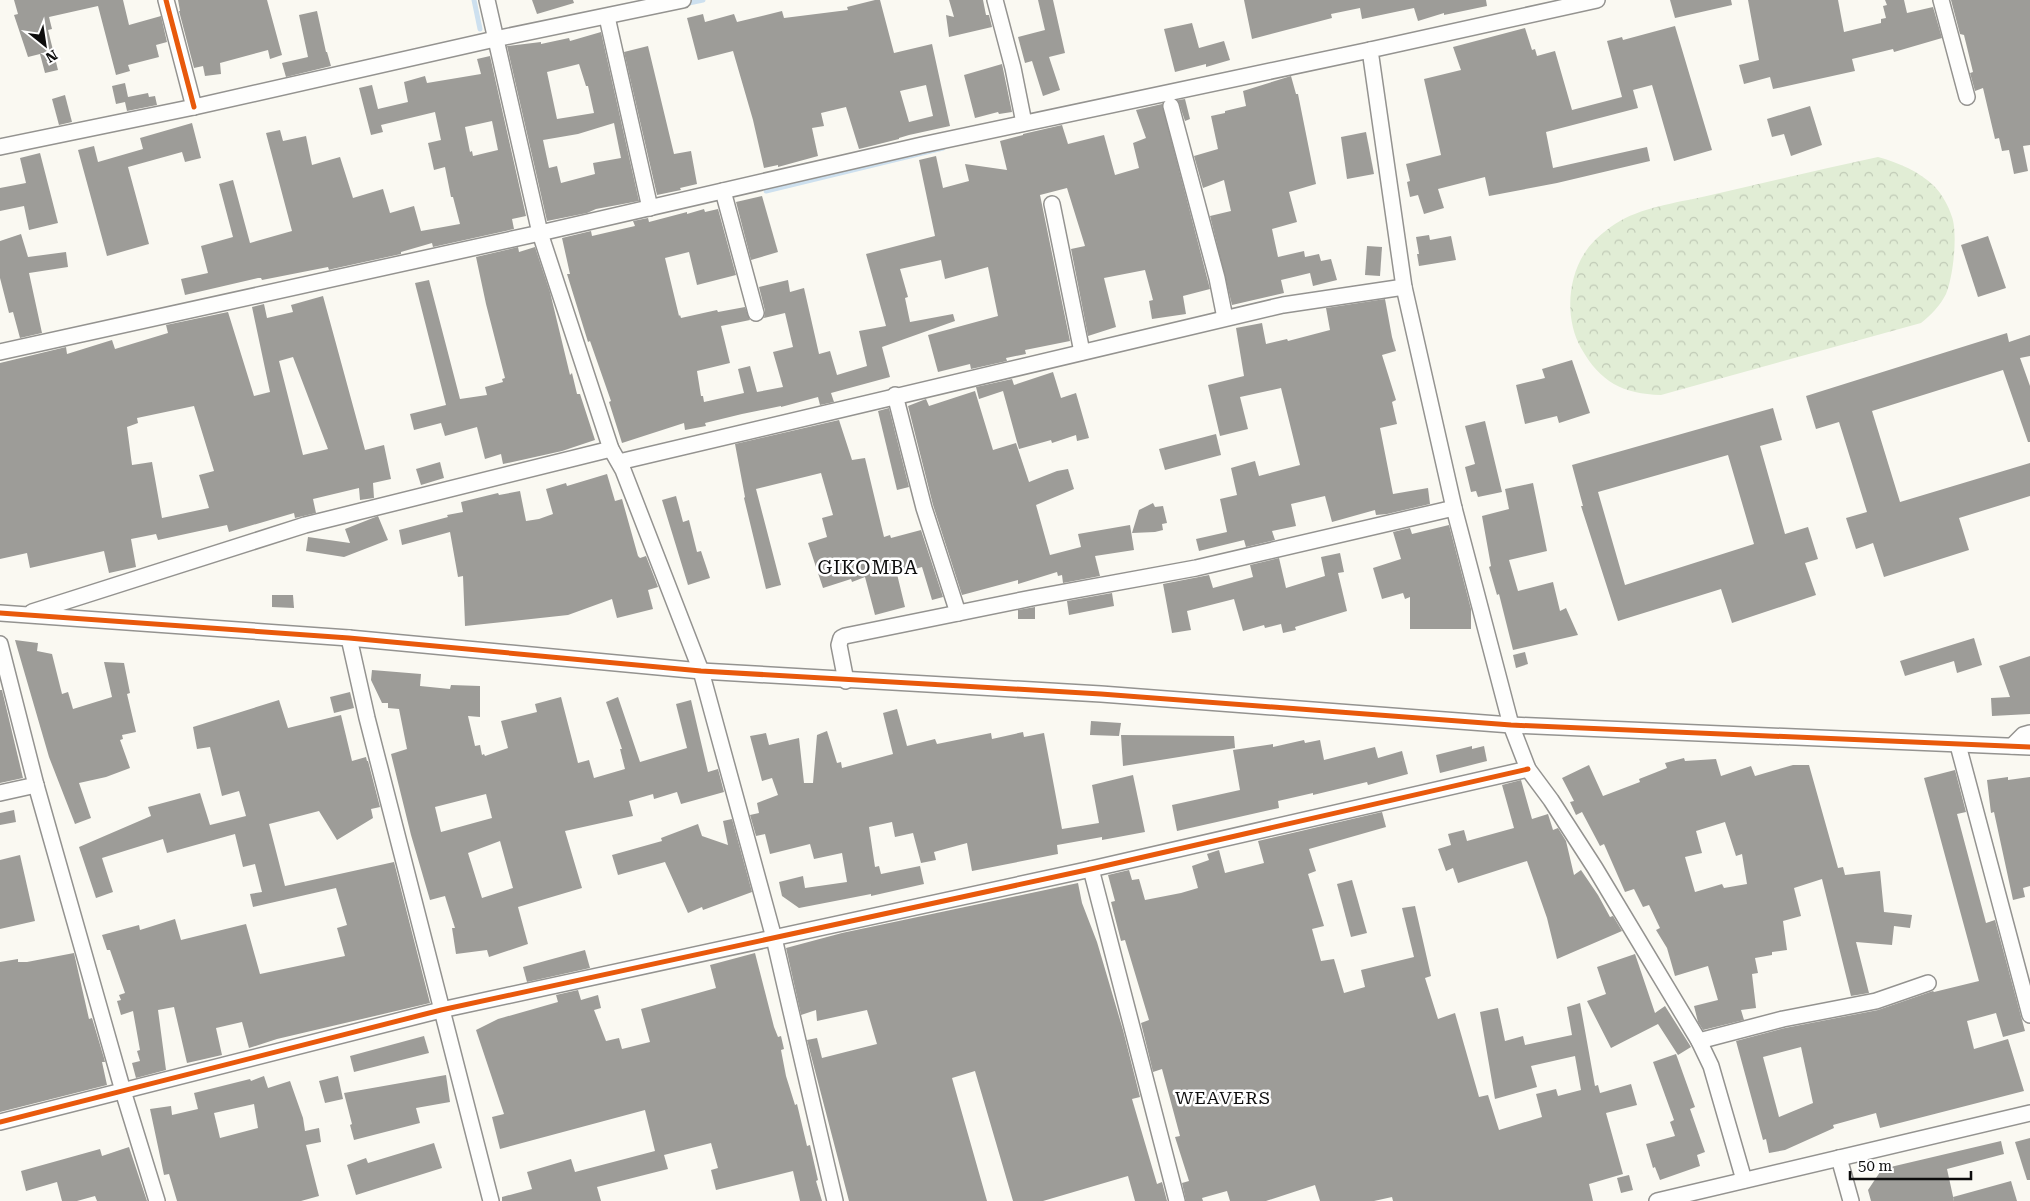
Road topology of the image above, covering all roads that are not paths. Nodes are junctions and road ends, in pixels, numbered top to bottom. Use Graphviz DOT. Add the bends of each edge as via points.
graph roads {
  1 [pos="166,0"];
  2 [pos="487,0"];
  3 [pos="683,0"];
  4 [pos="995,0"];
  5 [pos="1597,0"];
  6 [pos="1941,0"];
  7 [pos="607,17"];
  8 [pos="495,38"];
  9 [pos="1370,50"];
  10 [pos="1967,97"];
  11 [pos="1171,106"];
  12 [pos="194,107"];
  13 [pos="1024,123"];
  14 [pos="0,148"];
  15 [pos="723,191"];
  16 [pos="1052,204"];
  17 [pos="650,208"];
  18 [pos="540,233"];
  19 [pos="1404,286"];
  20 [pos="756,313"];
  21 [pos="1225,318"];
  22 [pos="0,352"];
  23 [pos="1082,352"];
  24 [pos="895,395"];
  25 [pos="611,449"];
  26 [pos="619,462"];
  27 [pos="1454,508"];
  28 [pos="0,613"];
  29 [pos="958,613"];
  30 [pos="23,615"];
  31 [pos="349,638"];
  32 [pos="0,644"];
  33 [pos="701,671"];
  34 [pos="846,681"];
  35 [pos="1511,725"];
  36 [pos="2030,733"];
  37 [pos="1958,744"];
  38 [pos="2012,746"];
  39 [pos="2030,747"];
  40 [pos="1528,770"];
  41 [pos="36,785"];
  42 [pos="0,793"];
  43 [pos="1090,869"];
  44 [pos="774,938"];
  45 [pos="1928,984"];
  46 [pos="441,1010"];
  47 [pos="2030,1015"];
  48 [pos="1699,1041"];
  49 [pos="123,1091"];
  50 [pos="2030,1113"];
  51 [pos="0,1122"];
  52 [pos="1839,1158"];
  53 [pos="1744,1180"];
  54 [pos="157,1201"];
  55 [pos="491,1201"];
  56 [pos="835,1201"];
  57 [pos="1177,1201"];
  58 [pos="1657,1201"];
  59 [pos="1850,1201"];
  1 -- 12 [label="street"];
  2 -- 8 [label="street"];
  3 -- 7 [label="street"];
  4 -- 13 [label="street"];
  5 -- 9 [label="street"];
  6 -- 10 [label="street"];
  7 -- 8 [label="street"];
  7 -- 17 [label="street"];
  8 -- 12 [label="street"];
  8 -- 18 [label="street"];
  9 -- 13 [label="street"];
  9 -- 19 [label="street"];
  11 -- 21 [label="street"];
  12 -- 14 [label="street"];
  13 -- 15 [label="street"];
  15 -- 17 [label="street"];
  15 -- 20 [label="street"];
  16 -- 23 [label="street"];
  17 -- 18 [label="street"];
  18 -- 22 [label="street"];
  18 -- 25 [label="street"];
  19 -- 21 [label="street"];
  19 -- 27 [label="street"];
  21 -- 23 [label="street"];
  23 -- 24 [label="street"];
  24 -- 26 [label="street"];
  24 -- 29 [label="street" via="924,508"];
  25 -- 26 [label="street"];
  25 -- 30 [label="street" via="304,525"];
  26 -- 33 [label="street"];
  27 -- 29 [label="street" via="1196,568"];
  27 -- 35 [label="street"];
  28 -- 30 [label="street"];
  29 -- 34 [label="street" via="841,638 839,645"];
  30 -- 31 [label="street"];
  31 -- 33 [label="street"];
  31 -- 46 [label="street"];
  32 -- 41 [label="street"];
  33 -- 34 [label="street"];
  33 -- 44 [label="street"];
  34 -- 35 [label="street" via="1101,694"];
  35 -- 37 [label="street"];
  35 -- 40 [label="street"];
  36 -- 38 [label="street"];
  37 -- 38 [label="street"];
  37 -- 47 [label="street"];
  38 -- 39 [label="street"];
  40 -- 43 [label="street"];
  40 -- 48 [label="street" via="1595,868"];
  41 -- 42 [label="street"];
  41 -- 49 [label="street"];
  43 -- 44 [label="street"];
  43 -- 57 [label="street"];
  44 -- 46 [label="street"];
  44 -- 56 [label="street"];
  45 -- 48 [label="street" via="1876,1002 1782,1018"];
  46 -- 49 [label="street"];
  46 -- 55 [label="street"];
  48 -- 53 [label="street" via="1711,1066"];
  49 -- 51 [label="street"];
  49 -- 54 [label="street"];
  50 -- 52 [label="street"];
  52 -- 53 [label="street"];
  52 -- 59 [label="street"];
  53 -- 58 [label="street"];
}
